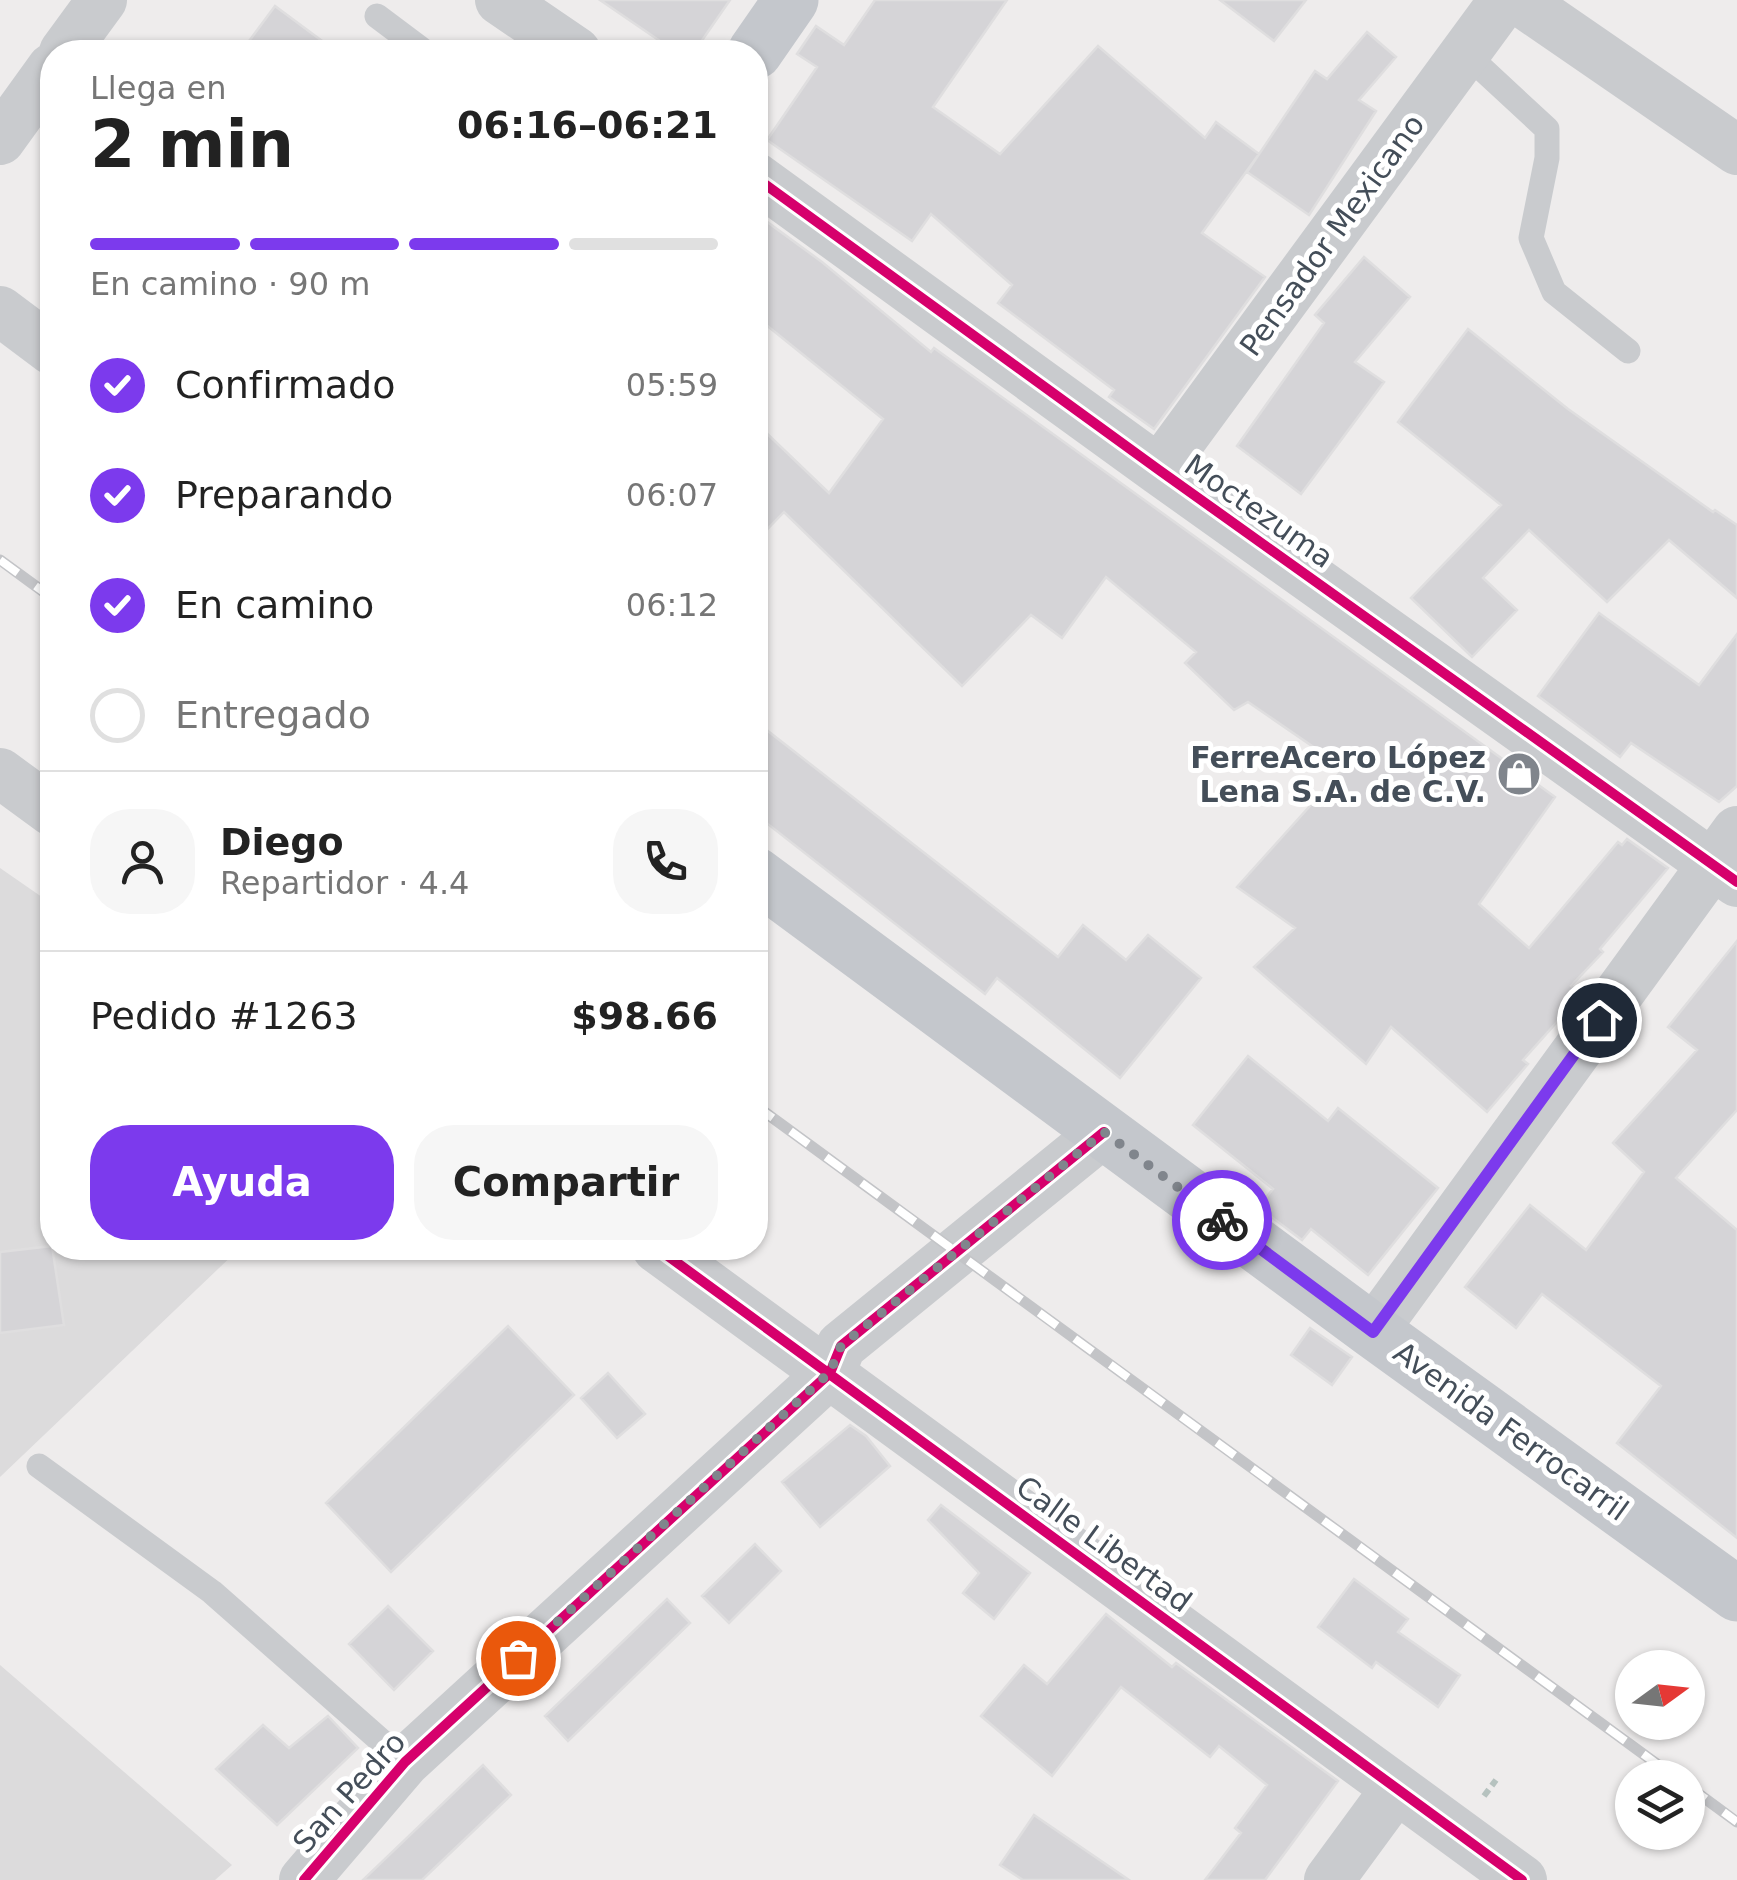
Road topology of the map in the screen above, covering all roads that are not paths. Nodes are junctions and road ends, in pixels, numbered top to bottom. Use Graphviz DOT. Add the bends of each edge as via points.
graph roads {
  1 [pos="102,0"];
  2 [pos="500,0"];
  3 [pos="791,0"];
  4 [pos="1504,0"];
  5 [pos="1519,0"];
  6 [pos="378,16"];
  7 [pos="73,40"];
  8 [pos="409,40"];
  9 [pos="558,40"];
  10 [pos="763,40"];
  11 [pos="1465,53"];
  12 [pos="40,85"];
  13 [pos="0,140"];
  14 [pos="1737,150"];
  15 [pos="768,186"];
  16 [pos="0,311"];
  17 [pos="40,341"];
  18 [pos="1628,351"];
  19 [pos="1159,470"];
  20 [pos="0,772"];
  21 [pos="40,801"];
  22 [pos="1729,859"];
  23 [pos="768,884"];
  24 [pos="1104,1132"];
  25 [pos="674,1260"];
  26 [pos="1373,1332"];
  27 [pos="830,1372"];
  28 [pos="39,1466"];
  29 [pos="1737,1594"];
  30 [pos="405,1762"];
  31 [pos="1395,1790"];
  32 [pos="304,1880"];
  33 [pos="1329,1880"];
  34 [pos="1522,1880"];
  1 -- 7 [label="street"];
  2 -- 9 [label="street"];
  3 -- 10 [label="main road"];
  4 -- 11 [label="street, Pensador Mexicano"];
  5 -- 14 [label="street"];
  6 -- 8 [label="lane"];
  11 -- 18 [label="lane" via="1548,129 1531,238 1554,292"];
  11 -- 19 [label="street, Pensador Mexicano"];
  12 -- 13 [label="street"];
  15 -- 19 [label="street, Moctezuma"];
  16 -- 17 [label="street"];
  19 -- 22 [label="street, Moctezuma"];
  20 -- 21 [label="street"];
  22 -- 26 [label="street"];
  23 -- 24 [label="main road, Avenida Ferrocarril"];
  24 -- 26 [label="main road, Avenida Ferrocarril"];
  24 -- 27 [label="street, San Pedro" via="841,1346"];
  25 -- 27 [label="street, Calle Libertad"];
  26 -- 29 [label="main road, Avenida Ferrocarril"];
  27 -- 30 [label="street, San Pedro"];
  27 -- 31 [label="street, Calle Libertad"];
  28 -- 30 [label="lane" via="212,1592"];
  30 -- 32 [label="street, San Pedro"];
  31 -- 33 [label="street"];
  31 -- 34 [label="street, Calle Libertad"];
}
